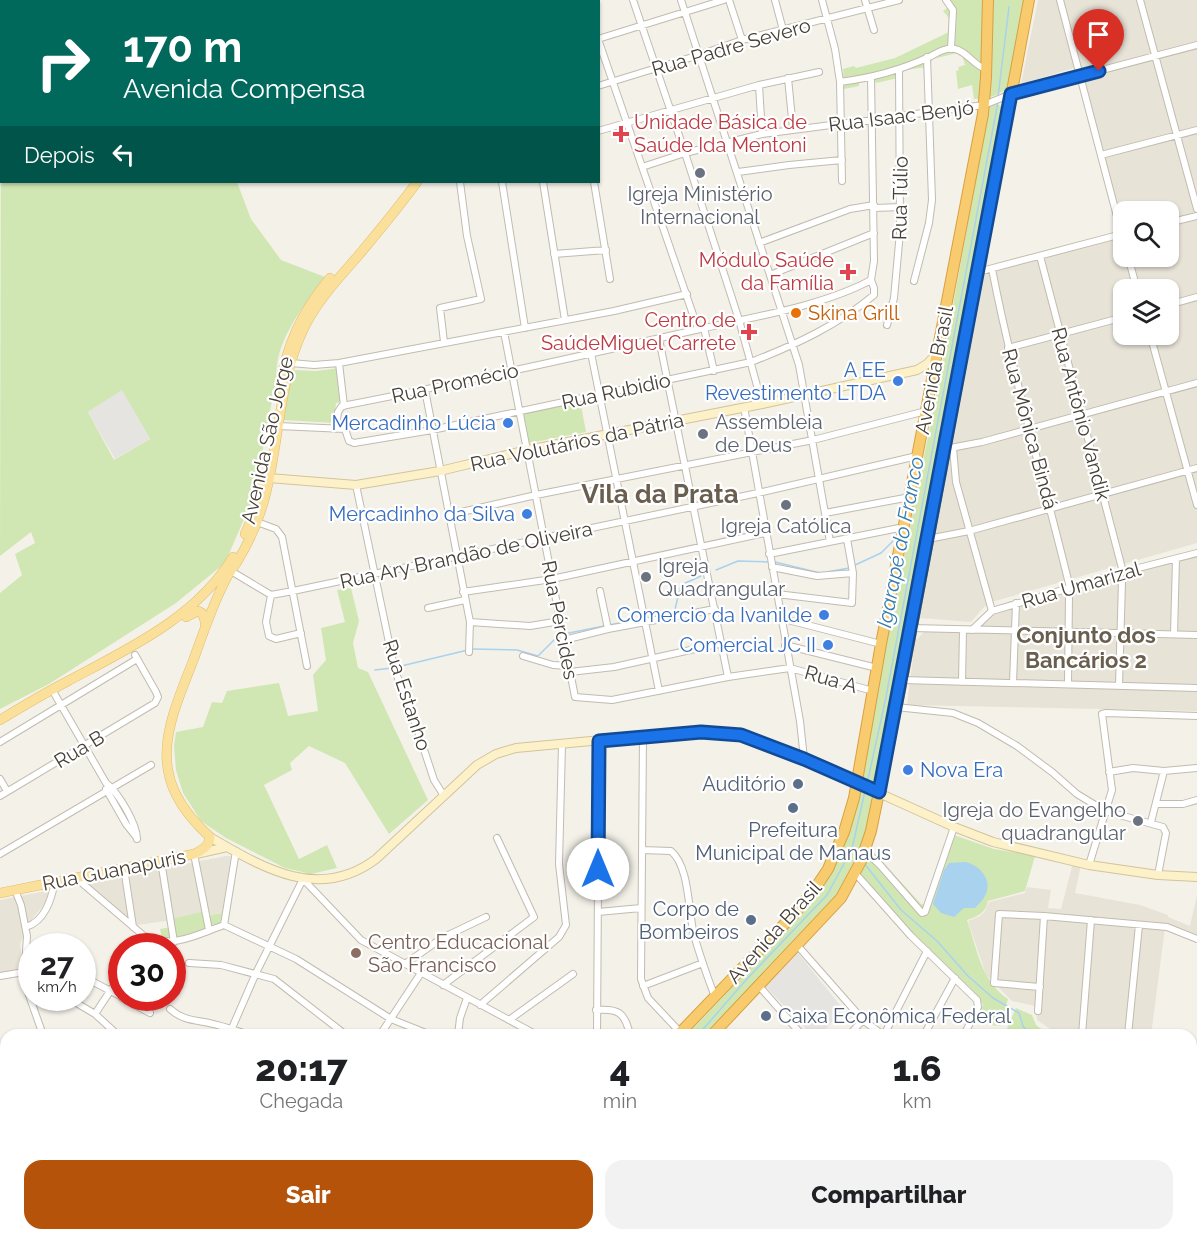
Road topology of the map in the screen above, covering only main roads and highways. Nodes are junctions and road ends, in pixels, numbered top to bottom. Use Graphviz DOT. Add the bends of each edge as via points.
graph roads {
  1 [pos="988,0"];
  2 [pos="1029,0"];
  3 [pos="409,183"];
  4 [pos="416,183"];
  5 [pos="204,631"];
  6 [pos="35,699"];
  7 [pos="0,720"];
  8 [pos="194,854"];
  9 [pos="0,893"];
  10 [pos="684,1029"];
  11 [pos="718,1029"];
  1 -- 10 [label="highway, Avenida Brasil" via="986,104 881,644 859,783 844,832 822,878 795,913"];
  2 -- 11 [label="highway, Avenida Brasil" via="1009,95 949,449 865,851 841,898"];
  3 -- 6 [label="main road, Avenida São Jorge" via="314,297 298,324 282,370 259,496 247,531 229,564 202,598 183,613"];
  4 -- 5 [label="main road, Avenida São Jorge" via="316,306 304,327 291,363 257,522 225,580"];
  5 -- 6 [label="main road" via="202,613 193,612 92,673"];
  5 -- 8 [label="main road, Avenida São Jorge" via="167,731 166,751 168,771 179,800 210,837 206,847"];
  6 -- 7 [label="main road, Avenida São Jorge"];
  8 -- 9 [label="main road, Rua Guanapuris"];
}
